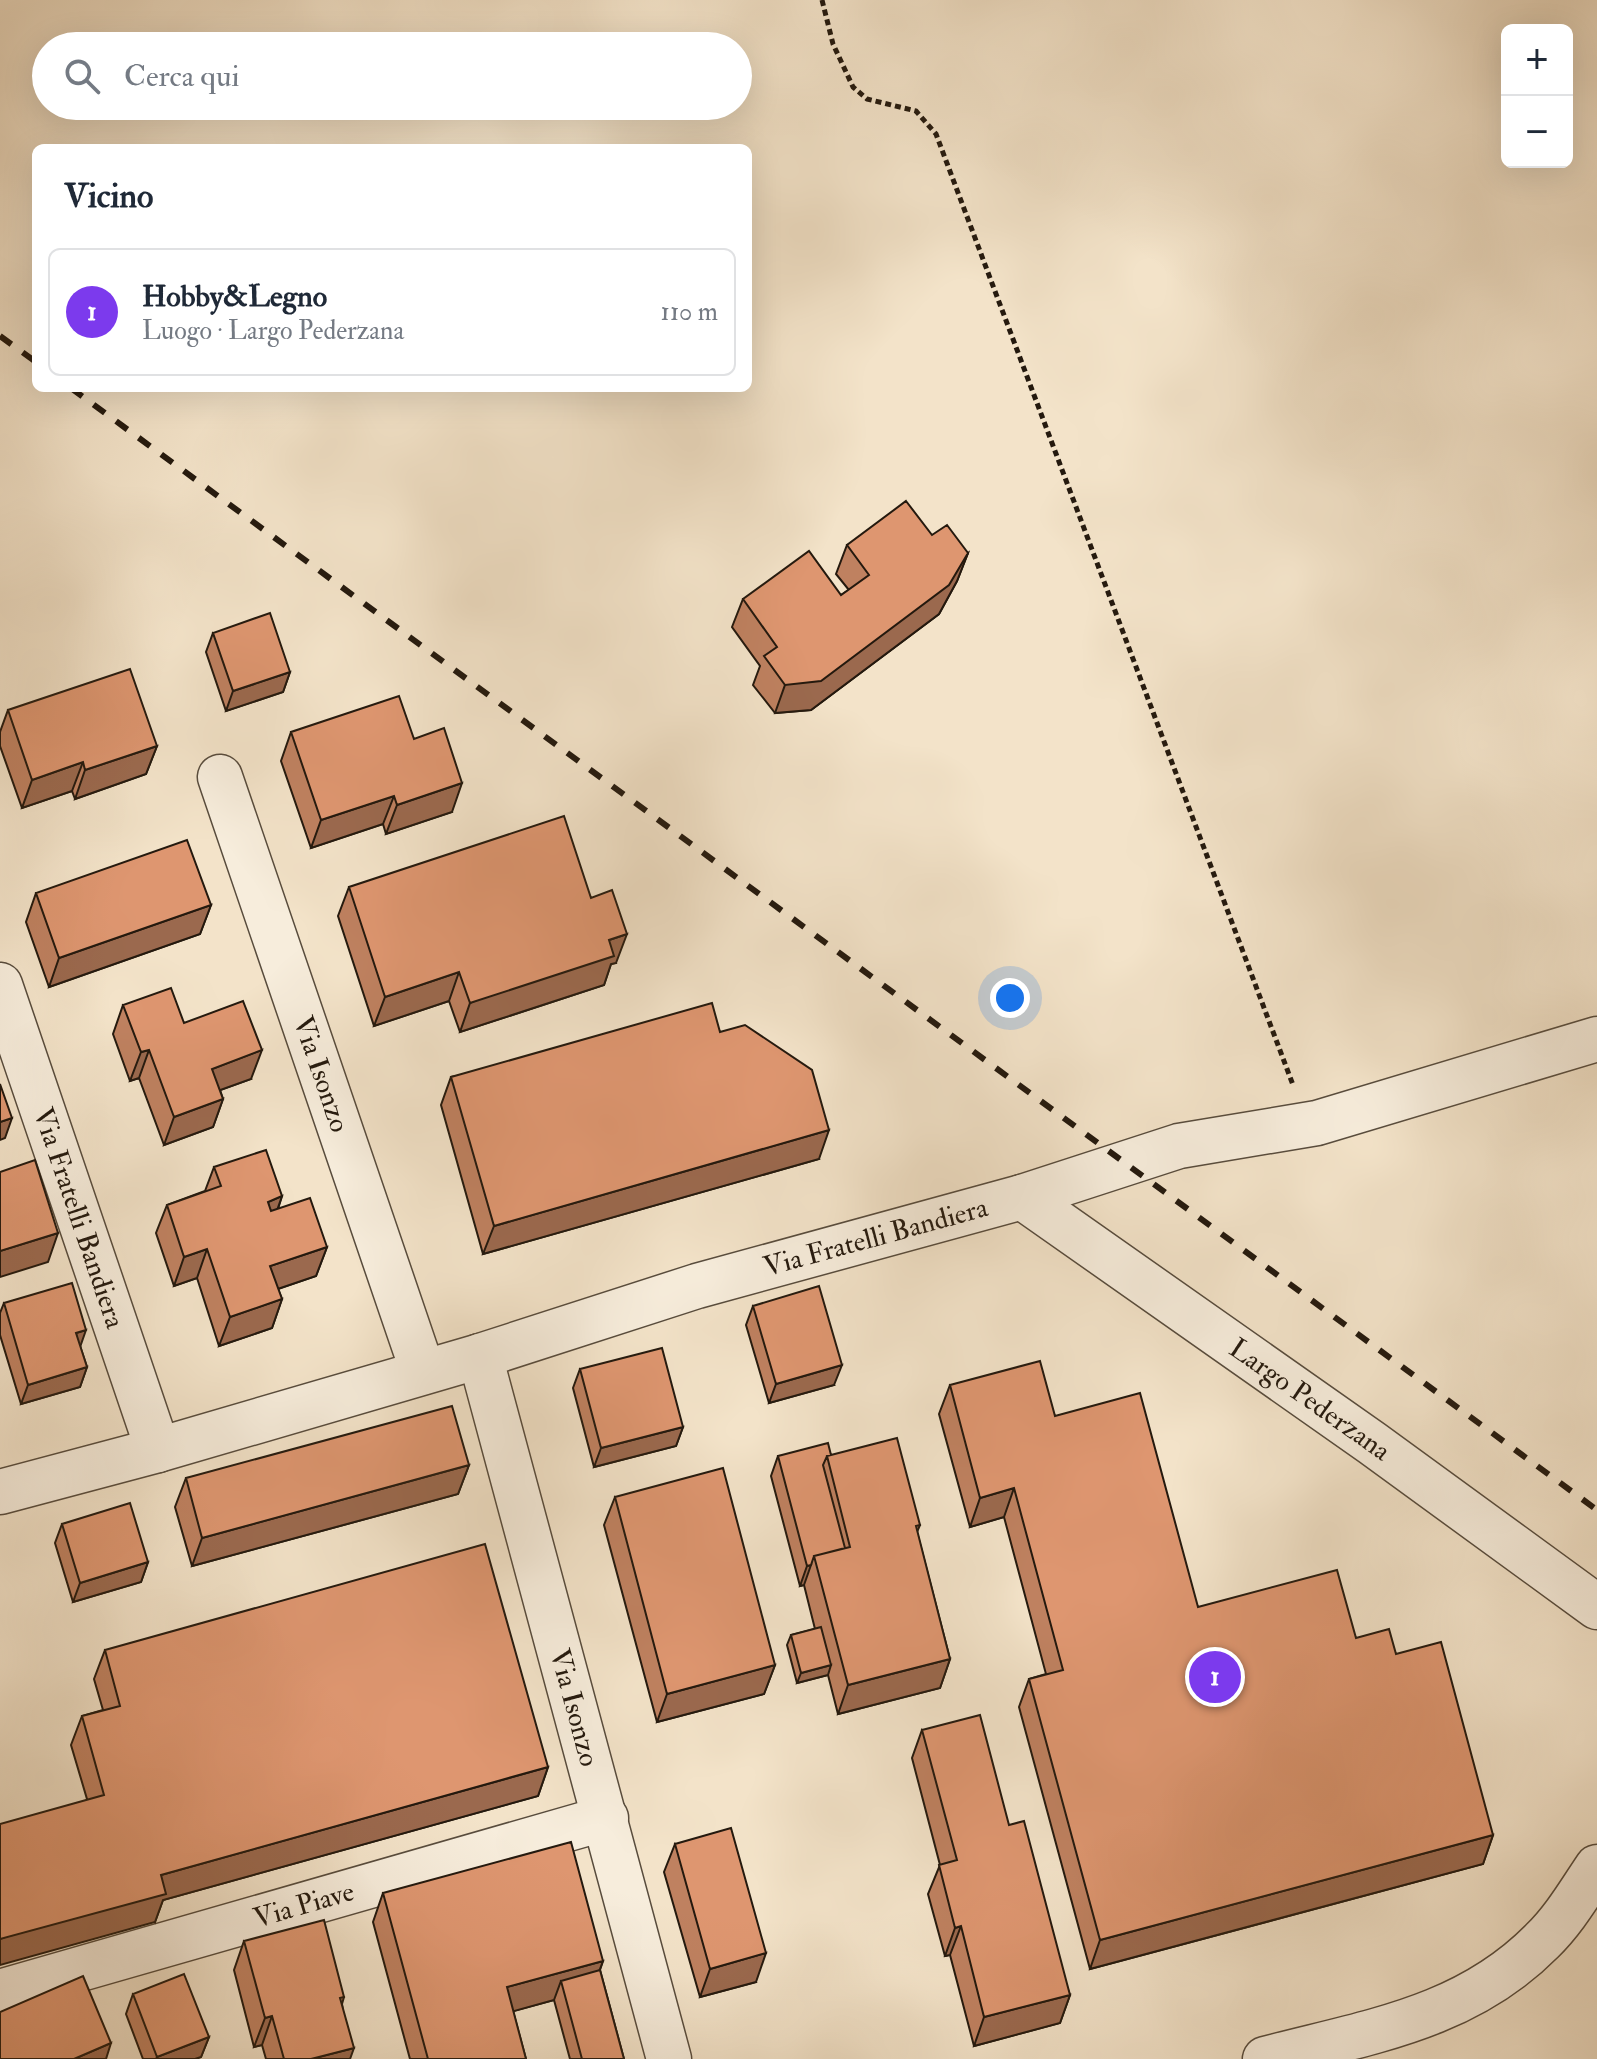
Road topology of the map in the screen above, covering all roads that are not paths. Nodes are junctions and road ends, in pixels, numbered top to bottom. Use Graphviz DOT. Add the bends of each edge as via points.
graph roads {
  1 [pos="220,777"];
  2 [pos="0,985"];
  3 [pos="1597,1039"];
  4 [pos="1022,1197"];
  5 [pos="480,1356"];
  6 [pos="423,1372"];
  7 [pos="158,1450"];
  8 [pos="0,1492"];
  9 [pos="1597,1607"];
  10 [pos="606,1818"];
  11 [pos="1597,1867"];
  12 [pos="0,1992"];
  13 [pos="669,2059"];
  14 [pos="1265,2059"];
  1 -- 6 [label="street, Via Isonzo"];
  2 -- 7 [label="street, Via Fratelli Bandiera"];
  3 -- 4 [label="street, Via Fratelli Bandiera" via="1307,1124 1179,1146"];
  4 -- 5 [label="street, Via Fratelli Bandiera" via="697,1286"];
  4 -- 9 [label="street, Largo Pederzana"];
  5 -- 6 [label="street, Via Fratelli Bandiera"];
  5 -- 10 [label="street, Via Isonzo"];
  6 -- 7 [label="street, Via Fratelli Bandiera"];
  7 -- 8 [label="street, Via Fratelli Bandiera"];
  10 -- 12 [label="street, Via Piave"];
  10 -- 13 [label="street, Via Isonzo"];
  11 -- 14 [label="street" via="1542,1941 1491,1984 1421,2018"];
}
